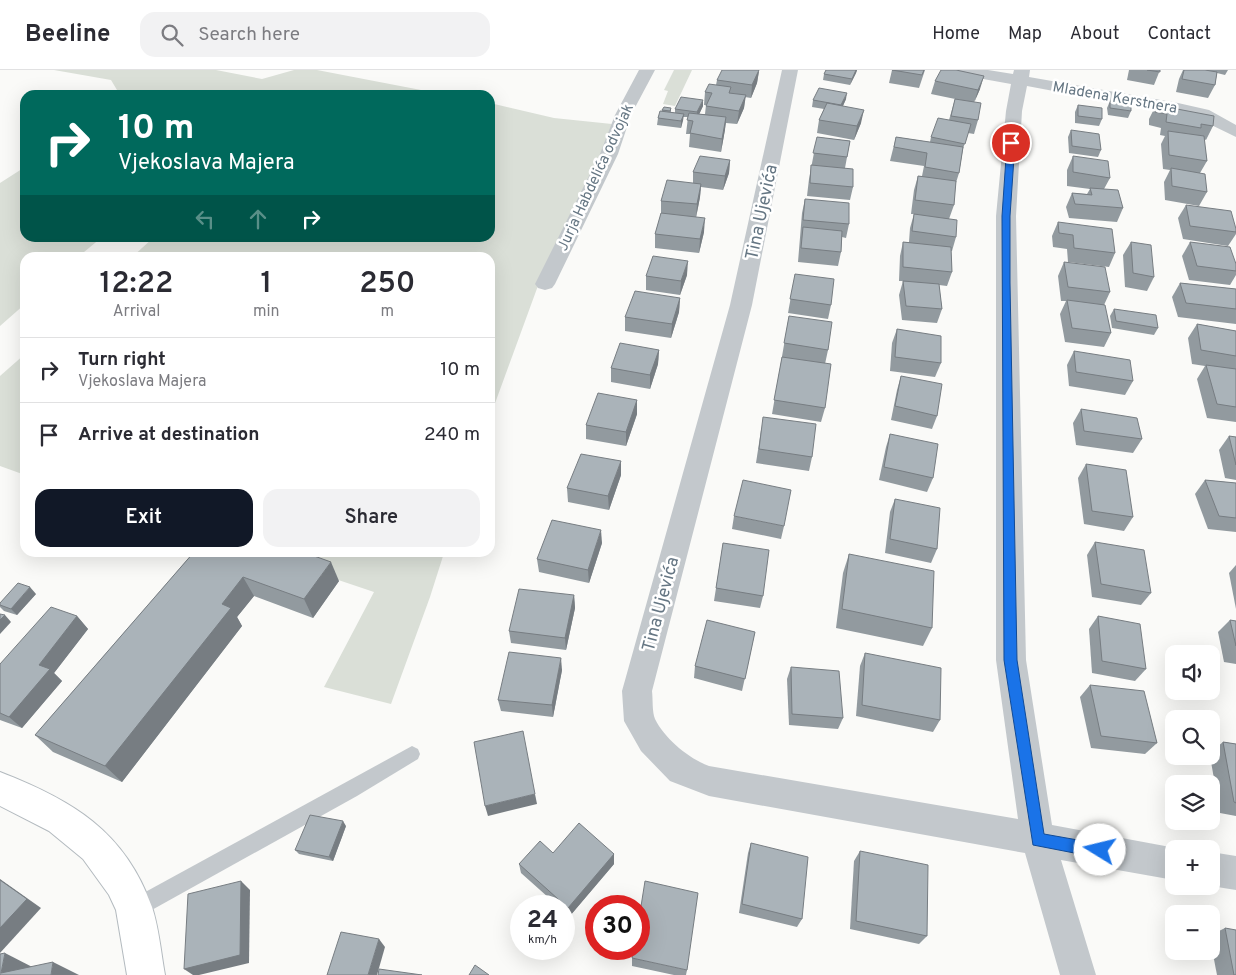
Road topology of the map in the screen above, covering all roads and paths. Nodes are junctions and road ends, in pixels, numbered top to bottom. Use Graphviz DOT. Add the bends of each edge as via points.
graph roads {
  1 [pos="647,70"];
  2 [pos="790,70"];
  3 [pos="961,70"];
  4 [pos="1021,75"];
  5 [pos="1236,132"];
  6 [pos="545,284"];
  7 [pos="412,754"];
  8 [pos="0,788"];
  9 [pos="1038,840"];
  10 [pos="1165,861"];
  11 [pos="1220,870"];
  12 [pos="1236,873"];
  13 [pos="134,909"];
  14 [pos="146,975"];
  15 [pos="1078,975"];
  1 -- 6 [label="street, Jurja Habdelića odvojak"];
  2 -- 9 [label="street, Tina Ujevića" via="741,305 636,691 639,721 652,742 680,770 709,781"];
  3 -- 4 [label="street, Mladena Kerstnera"];
  4 -- 5 [label="street, Mladena Kerstnera" via="1203,114"];
  4 -- 9 [label="street" via="1014,111 1006,216 1011,660"];
  7 -- 13 [label="lane"];
  8 -- 13 [label="main road" via="62,819 96,846 122,882"];
  9 -- 10 [label="street"];
  9 -- 15 [label="street"];
  11 -- 12 [label="street"];
  13 -- 14 [label="main road"];
}
